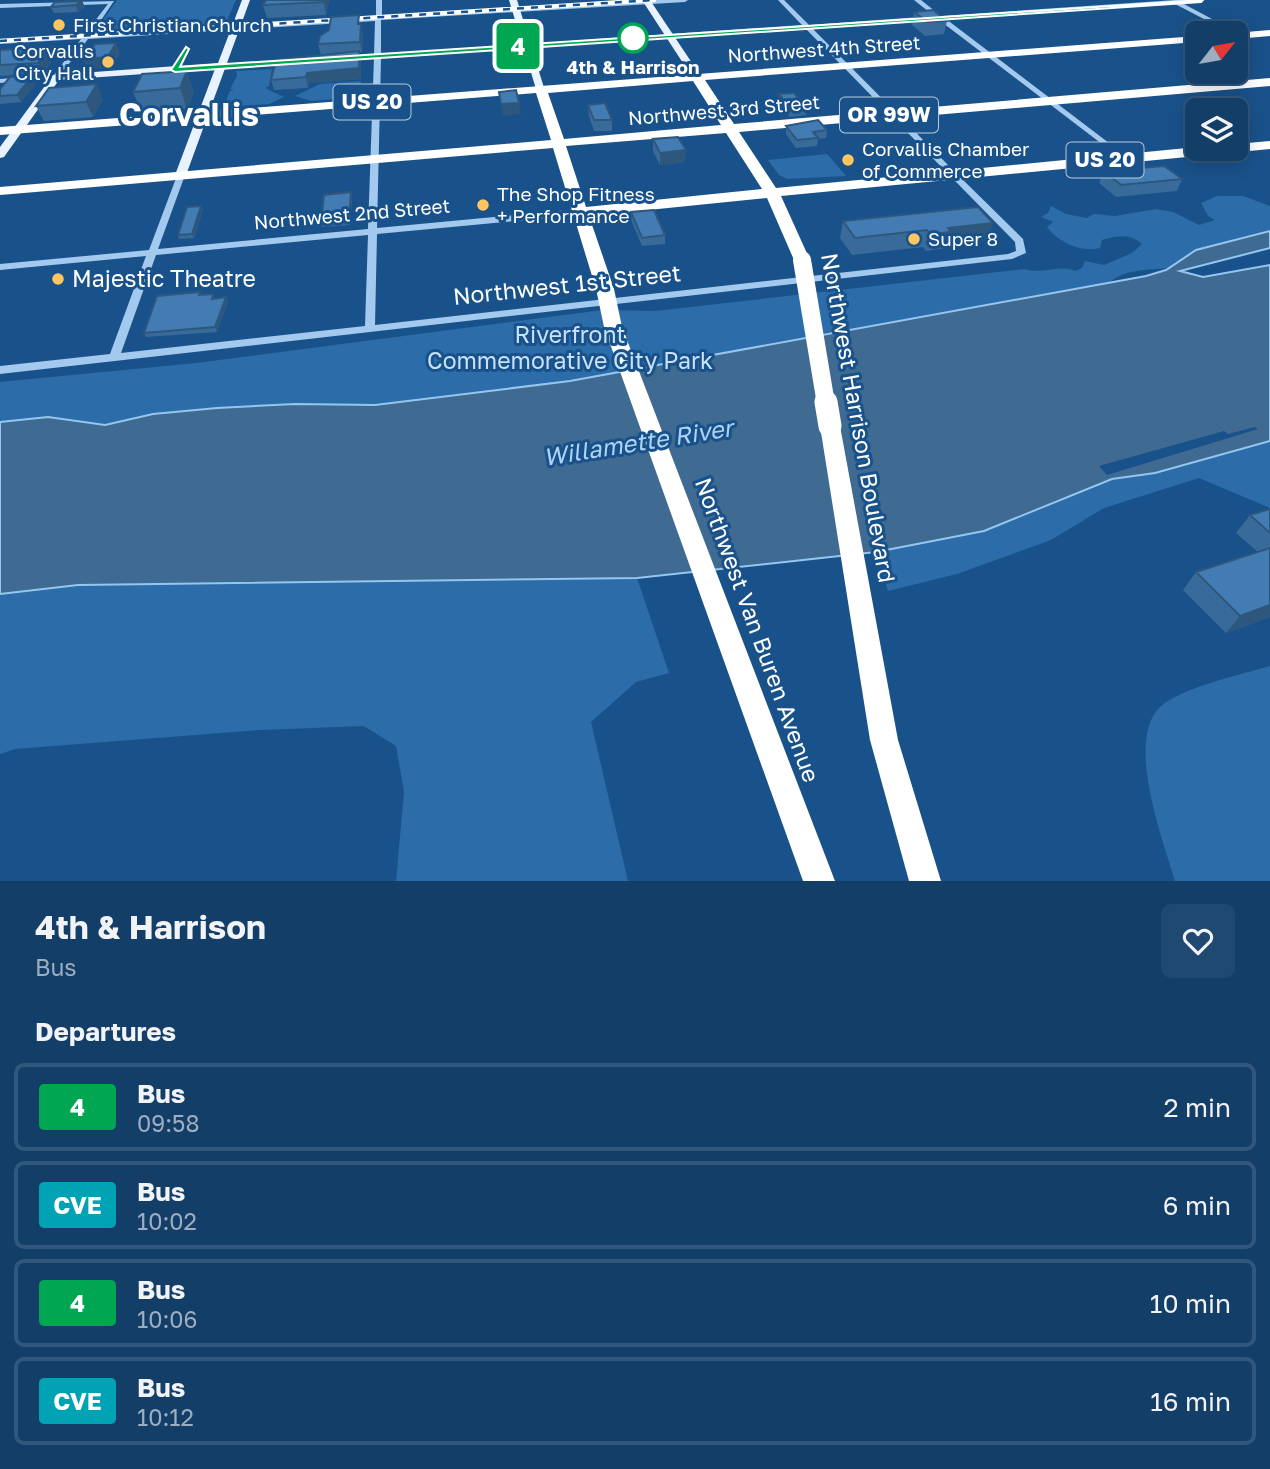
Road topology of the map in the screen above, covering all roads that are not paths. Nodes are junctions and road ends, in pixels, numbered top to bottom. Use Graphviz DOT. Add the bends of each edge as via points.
graph roads {
  1 [pos="109,0"];
  2 [pos="246,0"];
  3 [pos="379,0"];
  4 [pos="618,0"];
  5 [pos="685,0"];
  6 [pos="781,0"];
  7 [pos="917,0"];
  8 [pos="1200,0"];
  9 [pos="646,1"];
  10 [pos="1175,2"];
  11 [pos="0,6"];
  12 [pos="515,6"];
  13 [pos="378,17"];
  14 [pos="939,17"];
  15 [pos="1210,21"];
  16 [pos="237,26"];
  17 [pos="807,26"];
  18 [pos="1270,33"];
  19 [pos="88,35"];
  20 [pos="1248,35"];
  21 [pos="669,36"];
  22 [pos="0,40"];
  23 [pos="1185,40"];
  24 [pos="528,46"];
  25 [pos="378,56"];
  26 [pos="990,56"];
  27 [pos="338,59"];
  28 [pos="308,61"];
  29 [pos="222,66"];
  30 [pos="846,67"];
  31 [pos="56,77"];
  32 [pos="697,78"];
  33 [pos="0,81"];
  34 [pos="1270,82"];
  35 [pos="541,89"];
  36 [pos="1049,101"];
  37 [pos="376,102"];
  38 [pos="893,114"];
  39 [pos="203,115"];
  40 [pos="19,129"];
  41 [pos="729,129"];
  42 [pos="0,131"];
  43 [pos="558,143"];
  44 [pos="1270,145"];
  45 [pos="1248,147"];
  46 [pos="1185,153"];
  47 [pos="0,155"];
  48 [pos="1123,158"];
  49 [pos="374,159"];
  50 [pos="953,175"];
  51 [pos="181,176"];
  52 [pos="0,191"];
  53 [pos="772,193"];
  54 [pos="579,212"];
  55 [pos="372,231"];
  56 [pos="153,252"];
  57 [pos="0,267"];
  58 [pos="608,302"];
  59 [pos="370,328"];
  60 [pos="114,357"];
  61 [pos="0,370"];
  62 [pos="819,881"];
  63 [pos="925,881"];
  1 -- 11 [label="street"];
  1 -- 19 [label="street" via="112,2"];
  2 -- 16 [label="main road"];
  3 -- 13 [label="street"];
  4 -- 12 [label="street"];
  5 -- 9 [label="street"];
  6 -- 17 [label="street"];
  7 -- 14 [label="street"];
  8 -- 10 [label="street"];
  9 -- 12 [label="street"];
  9 -- 21 [label="main road, Northwest Harrison Boulevard"];
  10 -- 14 [label="street"];
  10 -- 15 [label="street"];
  12 -- 13 [label="street"];
  12 -- 24 [label="main road, Northwest Van Buren Avenue"];
  13 -- 16 [label="street"];
  13 -- 25 [label="street"];
  14 -- 17 [label="street"];
  14 -- 26 [label="street"];
  16 -- 19 [label="street"];
  16 -- 29 [label="main road"];
  17 -- 21 [label="street"];
  17 -- 30 [label="street"];
  18 -- 20 [label="highway"];
  19 -- 22 [label="street"];
  19 -- 31 [label="street"];
  21 -- 24 [label="street"];
  21 -- 32 [label="main road, Northwest Harrison Boulevard"];
  23 -- 26 [label="highway, Northwest 4th Street / OR 99W"];
  24 -- 25 [label="street"];
  24 -- 35 [label="main road, Northwest Van Buren Avenue"];
  25 -- 27 [label="street"];
  25 -- 37 [label="street"];
  26 -- 30 [label="highway, Northwest 4th Street / OR 99W"];
  26 -- 36 [label="street"];
  28 -- 29 [label="street"];
  29 -- 31 [label="main road"];
  29 -- 39 [label="main road"];
  30 -- 32 [label="highway, Northwest 4th Street / OR 99W"];
  30 -- 38 [label="street"];
  31 -- 33 [label="street"];
  31 -- 40 [label="main road"];
  32 -- 35 [label="highway, Northwest 4th Street / US 20"];
  32 -- 41 [label="highway, Northwest Harrison Boulevard"];
  34 -- 36 [label="highway, Northwest 3rd Street / OR 99W"];
  35 -- 37 [label="highway, Northwest 4th Street / US 20"];
  35 -- 43 [label="highway, Northwest Van Buren Avenue"];
  36 -- 38 [label="highway, Northwest 3rd Street / OR 99W"];
  36 -- 48 [label="street"];
  37 -- 39 [label="highway, Northwest 4th Street / US 20"];
  37 -- 49 [label="street"];
  38 -- 41 [label="highway, Northwest 3rd Street / OR 99W"];
  38 -- 50 [label="street"];
  39 -- 40 [label="highway, US 20"];
  39 -- 51 [label="main road"];
  40 -- 42 [label="highway, US 20"];
  40 -- 47 [label="main road"];
  41 -- 43 [label="highway, Northwest 3rd Street / OR 99W"];
  41 -- 53 [label="highway, Northwest Harrison Boulevard"];
  43 -- 49 [label="highway, Northwest 3rd Street"];
  43 -- 54 [label="highway, Northwest Van Buren Avenue"];
  44 -- 45 [label="highway"];
  46 -- 48 [label="highway, Northwest 2nd Street / US 20"];
  48 -- 50 [label="highway, Northwest 2nd Street / US 20"];
  49 -- 51 [label="highway, Northwest 3rd Street"];
  49 -- 55 [label="street"];
  50 -- 53 [label="highway, Northwest 2nd Street / US 20"];
  50 -- 58 [label="street, Northwest 1st Street" via="1020,241 1023,250 1009,257"];
  51 -- 52 [label="highway, Northwest 3rd Street"];
  51 -- 56 [label="street"];
  53 -- 54 [label="highway, Northwest 2nd Street / US 20"];
  53 -- 63 [label="highway, Northwest Harrison Boulevard, bridge" via="802,260 884,740"];
  54 -- 55 [label="street, Northwest 2nd Street"];
  54 -- 58 [label="highway, Northwest Van Buren Avenue"];
  55 -- 56 [label="street, Northwest 2nd Street"];
  55 -- 59 [label="street"];
  56 -- 57 [label="street, Northwest 2nd Street"];
  56 -- 60 [label="street"];
  58 -- 59 [label="street, Northwest 1st Street"];
  58 -- 62 [label="highway, Northwest Van Buren Avenue" via="613,327"];
  59 -- 60 [label="street, Northwest 1st Street"];
  60 -- 61 [label="street, Northwest 1st Street"];
}
